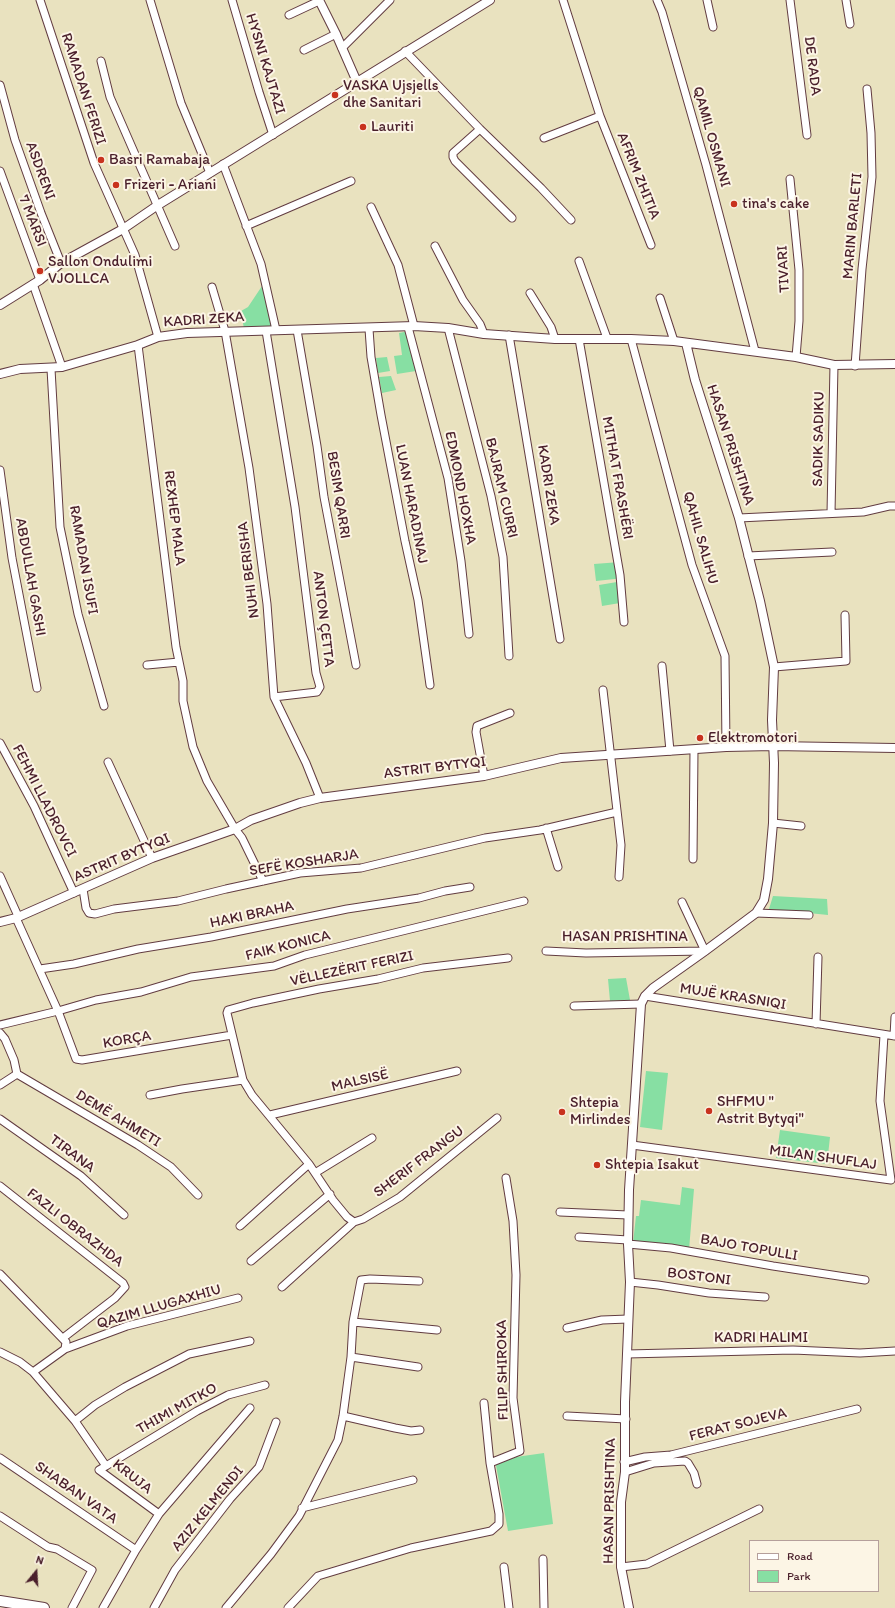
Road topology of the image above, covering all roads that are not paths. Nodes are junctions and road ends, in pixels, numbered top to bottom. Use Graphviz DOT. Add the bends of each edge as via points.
graph roads {
  1 [pos="40,0"];
  2 [pos="150,0"];
  3 [pos="232,0"];
  4 [pos="319,0"];
  5 [pos="390,0"];
  6 [pos="490,0"];
  7 [pos="563,0"];
  8 [pos="657,0"];
  9 [pos="707,0"];
  10 [pos="790,0"];
  11 [pos="846,0"];
  12 [pos="289,15"];
  13 [pos="850,24"];
  14 [pos="713,27"];
  15 [pos="336,34"];
  16 [pos="342,48"];
  17 [pos="304,50"];
  18 [pos="405,52"];
  19 [pos="101,61"];
  20 [pos="357,82"];
  21 [pos="0,85"];
  22 [pos="866,89"];
  23 [pos="600,116"];
  24 [pos="480,129"];
  25 [pos="273,135"];
  26 [pos="807,135"];
  27 [pos="544,138"];
  28 [pos="223,164"];
  29 [pos="0,171"];
  30 [pos="210,173"];
  31 [pos="790,179"];
  32 [pos="350,181"];
  33 [pos="158,205"];
  34 [pos="370,207"];
  35 [pos="512,218"];
  36 [pos="571,220"];
  37 [pos="246,226"];
  38 [pos="123,229"];
  39 [pos="651,245"];
  40 [pos="174,246"];
  41 [pos="435,246"];
  42 [pos="579,261"];
  43 [pos="61,263"];
  44 [pos="37,282"];
  45 [pos="212,287"];
  46 [pos="530,293"];
  47 [pos="660,298"];
  48 [pos="0,305"];
  49 [pos="411,326"];
  50 [pos="448,328"];
  51 [pos="369,329"];
  52 [pos="276,330"];
  53 [pos="297,330"];
  54 [pos="225,331"];
  55 [pos="266,331"];
  56 [pos="484,334"];
  57 [pos="509,335"];
  58 [pos="158,337"];
  59 [pos="555,338"];
  60 [pos="607,338"];
  61 [pos="631,338"];
  62 [pos="579,339"];
  63 [pos="674,341"];
  64 [pos="686,343"];
  65 [pos="138,345"];
  66 [pos="755,351"];
  67 [pos="796,357"];
  68 [pos="895,364"];
  69 [pos="834,365"];
  70 [pos="855,366"];
  71 [pos="62,367"];
  72 [pos="51,369"];
  73 [pos="0,374"];
  74 [pos="0,470"];
  75 [pos="895,506"];
  76 [pos="831,514"];
  77 [pos="739,518"];
  78 [pos="832,552"];
  79 [pos="748,556"];
  80 [pos="845,616"];
  81 [pos="624,622"];
  82 [pos="469,634"];
  83 [pos="560,638"];
  84 [pos="509,656"];
  85 [pos="179,662"];
  86 [pos="147,665"];
  87 [pos="356,665"];
  88 [pos="662,666"];
  89 [pos="774,667"];
  90 [pos="430,685"];
  91 [pos="37,688"];
  92 [pos="603,690"];
  93 [pos="274,697"];
  94 [pos="104,706"];
  95 [pos="510,713"];
  96 [pos="0,743"];
  97 [pos="773,746"];
  98 [pos="726,747"];
  99 [pos="895,748"];
  100 [pos="694,750"];
  101 [pos="670,751"];
  102 [pos="610,755"];
  103 [pos="108,762"];
  104 [pos="484,776"];
  105 [pos="320,798"];
  106 [pos="617,812"];
  107 [pos="772,823"];
  108 [pos="801,826"];
  109 [pos="546,828"];
  110 [pos="235,829"];
  111 [pos="152,858"];
  112 [pos="693,859"];
  113 [pos="558,867"];
  114 [pos="0,876"];
  115 [pos="619,877"];
  116 [pos="263,881"];
  117 [pos="470,887"];
  118 [pos="83,889"];
  119 [pos="74,892"];
  120 [pos="524,901"];
  121 [pos="682,902"];
  122 [pos="756,913"];
  123 [pos="809,916"];
  124 [pos="17,917"];
  125 [pos="0,922"];
  126 [pos="546,951"];
  127 [pos="705,951"];
  128 [pos="818,957"];
  129 [pos="508,958"];
  130 [pos="40,968"];
  131 [pos="645,996"];
  132 [pos="641,1004"];
  133 [pos="574,1006"];
  134 [pos="58,1012"];
  135 [pos="895,1017"];
  136 [pos="816,1024"];
  137 [pos="0,1025"];
  138 [pos="0,1033"];
  139 [pos="232,1035"];
  140 [pos="884,1035"];
  141 [pos="895,1036"];
  142 [pos="457,1071"];
  143 [pos="17,1074"];
  144 [pos="244,1080"];
  145 [pos="0,1084"];
  146 [pos="150,1095"];
  147 [pos="270,1115"];
  148 [pos="497,1118"];
  149 [pos="0,1119"];
  150 [pos="372,1138"];
  151 [pos="632,1145"];
  152 [pos="309,1164"];
  153 [pos="315,1173"];
  154 [pos="506,1178"];
  155 [pos="0,1186"];
  156 [pos="330,1194"];
  157 [pos="198,1195"];
  158 [pos="560,1212"];
  159 [pos="124,1215"];
  160 [pos="628,1215"];
  161 [pos="354,1222"];
  162 [pos="240,1226"];
  163 [pos="579,1236"];
  164 [pos="628,1242"];
  165 [pos="251,1262"];
  166 [pos="0,1274"];
  167 [pos="865,1280"];
  168 [pos="419,1281"];
  169 [pos="630,1282"];
  170 [pos="282,1287"];
  171 [pos="765,1297"];
  172 [pos="238,1298"];
  173 [pos="628,1320"];
  174 [pos="353,1322"];
  175 [pos="568,1328"];
  176 [pos="437,1330"];
  177 [pos="63,1338"];
  178 [pos="250,1341"];
  179 [pos="65,1349"];
  180 [pos="0,1352"];
  181 [pos="895,1352"];
  182 [pos="627,1354"];
  183 [pos="350,1357"];
  184 [pos="418,1367"];
  185 [pos="33,1372"];
  186 [pos="265,1385"];
  187 [pos="484,1403"];
  188 [pos="250,1408"];
  189 [pos="857,1409"];
  190 [pos="343,1416"];
  191 [pos="567,1416"];
  192 [pos="626,1419"];
  193 [pos="75,1421"];
  194 [pos="276,1422"];
  195 [pos="420,1430"];
  196 [pos="0,1458"];
  197 [pos="624,1462"];
  198 [pos="490,1463"];
  199 [pos="106,1466"];
  200 [pos="625,1472"];
  201 [pos="413,1480"];
  202 [pos="697,1484"];
  203 [pos="302,1508"];
  204 [pos="759,1509"];
  205 [pos="159,1514"];
  206 [pos="0,1516"];
  207 [pos="136,1550"];
  208 [pos="543,1559"];
  209 [pos="504,1566"];
  210 [pos="621,1567"];
  211 [pos="0,1601"];
  212 [pos="44,1608"];
  213 [pos="72,1608"];
  214 [pos="103,1608"];
  215 [pos="154,1608"];
  216 [pos="226,1608"];
  217 [pos="288,1608"];
  218 [pos="509,1608"];
  219 [pos="544,1608"];
  220 [pos="629,1608"];
  1 -- 38 [label="street, RAMADAN FERIZI" via="94,163"];
  2 -- 30 [label="street" via="181,103"];
  3 -- 25 [label="street, HYSNI KAJTAZI"];
  4 -- 12 [label="street"];
  4 -- 15 [label="street"];
  5 -- 16 [label="street"];
  6 -- 18 [label="street"];
  7 -- 23 [label="street, AFRIM ZHITIA"];
  8 -- 66 [label="street, QAMIL OSMANI" via="706,165"];
  9 -- 14 [label="street"];
  10 -- 26 [label="street, DE RADA"];
  11 -- 13 [label="street"];
  15 -- 16 [label="street"];
  15 -- 17 [label="street"];
  16 -- 20 [label="street"];
  18 -- 20 [label="street"];
  18 -- 24 [label="street"];
  19 -- 33 [label="street" via="110,96"];
  20 -- 25 [label="street"];
  21 -- 43 [label="street, ASDRENI" via="15,140"];
  22 -- 70 [label="street, MARIN BARLETI" via="872,177"];
  23 -- 27 [label="street"];
  23 -- 39 [label="street, AFRIM ZHITIA"];
  24 -- 35 [label="street" via="454,153 453,158"];
  24 -- 36 [label="street"];
  25 -- 28 [label="street"];
  28 -- 30 [label="street"];
  28 -- 37 [label="street"];
  29 -- 44 [label="street, 7 MARSI"];
  30 -- 33 [label="street"];
  31 -- 67 [label="street, TIVARI" via="799,270"];
  32 -- 37 [label="street"];
  33 -- 38 [label="street"];
  33 -- 40 [label="street"];
  34 -- 49 [label="street" via="398,265"];
  37 -- 52 [label="street" via="261,264"];
  38 -- 43 [label="street"];
  38 -- 58 [label="street, RAMADAN FERIZI" via="135,255"];
  41 -- 56 [label="street"];
  42 -- 60 [label="street"];
  43 -- 44 [label="street"];
  44 -- 48 [label="street"];
  44 -- 71 [label="street, 7 MARSI"];
  45 -- 54 [label="street, NUHI BERISHA"];
  46 -- 59 [label="street"];
  47 -- 63 [label="street"];
  49 -- 50 [label="street, KADRI ZEKA"];
  49 -- 51 [label="street, KADRI ZEKA"];
  49 -- 82 [label="street, EDMOND HOXHA" via="448,478"];
  50 -- 56 [label="street, KADRI ZEKA"];
  50 -- 84 [label="street, BAJRAM CURRI" via="491,496 503,557"];
  51 -- 53 [label="street, KADRI ZEKA"];
  51 -- 90 [label="street, LUAN HARADINAJ" via="371,357 418,600"];
  52 -- 53 [label="street, KADRI ZEKA"];
  52 -- 55 [label="street, KADRI ZEKA"];
  53 -- 87 [label="street, BESIM QARRI" via="324,497"];
  54 -- 55 [label="street, KADRI ZEKA"];
  54 -- 58 [label="street, KADRI ZEKA"];
  54 -- 93 [label="street, NUHI BERISHA" via="249,468 267,604"];
  55 -- 93 [label="street, ANTON ÇETTA" via="295,507 316,673 320,687 317,692"];
  56 -- 57 [label="street, KADRI ZEKA"];
  57 -- 59 [label="street, KADRI ZEKA"];
  57 -- 83 [label="street, KADRI ZEKA"];
  58 -- 65 [label="street, KADRI ZEKA"];
  59 -- 62 [label="street, KADRI ZEKA"];
  60 -- 61 [label="street, KADRI ZEKA"];
  60 -- 62 [label="street, KADRI ZEKA"];
  61 -- 63 [label="street, KADRI ZEKA"];
  61 -- 98 [label="street, QAHIL SALIHU" via="692,565 725,656"];
  62 -- 81 [label="street, MITHAT FRASHËRI" via="620,575"];
  63 -- 64 [label="street, KADRI ZEKA"];
  64 -- 66 [label="street, KADRI ZEKA"];
  64 -- 77 [label="street, HASAN PRISHTINA" via="695,380"];
  65 -- 71 [label="street, KADRI ZEKA"];
  65 -- 85 [label="street, REXHEP MALA"];
  66 -- 67 [label="street, KADRI ZEKA"];
  67 -- 69 [label="street, KADRI ZEKA"];
  68 -- 70 [label="street, KADRI ZEKA"];
  69 -- 70 [label="street, KADRI ZEKA"];
  69 -- 76 [label="street, SADIK SADIKU"];
  71 -- 72 [label="street, KADRI ZEKA"];
  72 -- 73 [label="street, KADRI ZEKA" via="20,369"];
  72 -- 94 [label="street, RAMADAN ISUFI" via="60,527 78,614"];
  74 -- 91 [label="street, ABDULLAH GASHI" via="12,558"];
  75 -- 76 [label="street"];
  76 -- 77 [label="street"];
  77 -- 79 [label="street, HASAN PRISHTINA"];
  78 -- 79 [label="street"];
  79 -- 89 [label="street, HASAN PRISHTINA"];
  80 -- 89 [label="street" via="846,661"];
  85 -- 86 [label="street"];
  85 -- 110 [label="street, REXHEP MALA" via="183,681 183,701 193,747 207,781"];
  88 -- 101 [label="street"];
  89 -- 97 [label="street, HASAN PRISHTINA"];
  92 -- 102 [label="street"];
  93 -- 105 [label="street, NUHI BERISHA"];
  95 -- 104 [label="street" via="477,726"];
  96 -- 119 [label="street, FEHMI LLADROVCI" via="34,806"];
  97 -- 98 [label="street, ASTRIT BYTYQI"];
  97 -- 99 [label="street, ASTRIT BYTYQI"];
  97 -- 107 [label="street, HASAN PRISHTINA"];
  98 -- 100 [label="street, ASTRIT BYTYQI"];
  100 -- 101 [label="street, ASTRIT BYTYQI"];
  100 -- 112 [label="street"];
  101 -- 102 [label="street, ASTRIT BYTYQI"];
  102 -- 104 [label="street, ASTRIT BYTYQI" via="561,758"];
  102 -- 106 [label="street"];
  103 -- 111 [label="street"];
  104 -- 105 [label="street, ASTRIT BYTYQI"];
  105 -- 110 [label="street, ASTRIT BYTYQI" via="251,820"];
  106 -- 109 [label="street, SEFË KOSHARJA"];
  106 -- 115 [label="street" via="621,845"];
  107 -- 108 [label="street"];
  107 -- 122 [label="street, HASAN PRISHTINA" via="768,880 764,900"];
  109 -- 113 [label="street"];
  109 -- 116 [label="street, SEFË KOSHARJA" via="485,838 361,868 300,873"];
  110 -- 111 [label="street, ASTRIT BYTYQI"];
  110 -- 116 [label="street, REXHEP MALA"];
  111 -- 118 [label="street, ASTRIT BYTYQI"];
  114 -- 124 [label="street"];
  116 -- 118 [label="street, SEFË KOSHARJA" via="178,901 95,914 89,913 86,908"];
  117 -- 130 [label="street, HAKI BRAHA" via="419,898 347,908 74,964"];
  118 -- 119 [label="street, ASTRIT BYTYQI"];
  119 -- 124 [label="street, ASTRIT BYTYQI"];
  120 -- 134 [label="street, FAIK KONICA" via="305,955 274,966 191,977"];
  121 -- 127 [label="street, HASAN PRISHTINA"];
  122 -- 123 [label="street"];
  122 -- 127 [label="street, HASAN PRISHTINA"];
  124 -- 125 [label="street, ASTRIT BYTYQI"];
  124 -- 130 [label="street"];
  126 -- 127 [label="street, HASAN PRISHTINA"];
  127 -- 131 [label="street, HASAN PRISHTINA"];
  128 -- 136 [label="street"];
  129 -- 139 [label="street, VËLLEZËRIT FERIZI" via="423,968 228,1010"];
  130 -- 134 [label="street"];
  131 -- 132 [label="street, HASAN PRISHTINA"];
  131 -- 136 [label="street, MUJË KRASNIQI"];
  132 -- 133 [label="street"];
  132 -- 151 [label="street, HASAN PRISHTINA"];
  134 -- 137 [label="street, FAIK KONICA"];
  134 -- 139 [label="street, KORÇA" via="76,1059 82,1060"];
  135 -- 141 [label="street"];
  136 -- 140 [label="street, MUJË KRASNIQI"];
  138 -- 143 [label="street" via="14,1060"];
  139 -- 144 [label="street"];
  140 -- 141 [label="street, MUJË KRASNIQI"];
  140 -- 151 [label="street, MILAN SHUFLAJ" via="880,1101 891,1180"];
  142 -- 147 [label="street, MALSISË"];
  143 -- 145 [label="street"];
  143 -- 157 [label="street, DEMË AHMETI" via="158,1158 171,1167"];
  144 -- 146 [label="street"];
  144 -- 147 [label="street" via="252,1095"];
  147 -- 152 [label="street"];
  148 -- 161 [label="street, SHERIF FRANGU" via="400,1197"];
  149 -- 159 [label="street, TIRANA" via="81,1176"];
  150 -- 153 [label="street"];
  151 -- 160 [label="street, HASAN PRISHTINA"];
  152 -- 153 [label="street"];
  152 -- 162 [label="street"];
  153 -- 156 [label="street"];
  154 -- 198 [label="street, FILIP SHIROKA" via="513,1221 516,1275 513,1398 520,1451"];
  155 -- 177 [label="street, FAZLI OBRAZHDA" via="125,1287 115,1298"];
  156 -- 161 [label="street" via="346,1217"];
  156 -- 165 [label="street"];
  158 -- 160 [label="street"];
  160 -- 164 [label="street, HASAN PRISHTINA"];
  161 -- 170 [label="street, SHERIF FRANGU"];
  163 -- 164 [label="street"];
  164 -- 167 [label="street, BAJO TOPULLI"];
  164 -- 169 [label="street, HASAN PRISHTINA"];
  166 -- 177 [label="street"];
  168 -- 174 [label="street" via="361,1280"];
  169 -- 171 [label="street, BOSTONI" via="709,1293"];
  169 -- 173 [label="street, HASAN PRISHTINA"];
  172 -- 179 [label="street, QAZIM LLUGAXHIU" via="127,1326"];
  173 -- 175 [label="street" via="602,1320"];
  173 -- 182 [label="street, HASAN PRISHTINA"];
  174 -- 176 [label="street"];
  174 -- 183 [label="street"];
  177 -- 179 [label="street" via="66,1342"];
  178 -- 193 [label="street" via="190,1354 125,1387"];
  179 -- 185 [label="street"];
  180 -- 185 [label="street, KRUJA"];
  181 -- 182 [label="street, KADRI HALIMI" via="793,1350"];
  182 -- 192 [label="street, HASAN PRISHTINA"];
  183 -- 184 [label="street"];
  183 -- 190 [label="street"];
  185 -- 193 [label="street, KRUJA"];
  186 -- 199 [label="street, THIMI MITKO" via="228,1395"];
  187 -- 198 [label="street"];
  188 -- 205 [label="street"];
  189 -- 197 [label="street, FERAT SOJEVA" via="671,1455"];
  190 -- 195 [label="street" via="411,1431"];
  190 -- 203 [label="street" via="338,1440"];
  191 -- 192 [label="street, HASAN PRISHTINA"];
  192 -- 197 [label="street, HASAN PRISHTINA"];
  193 -- 199 [label="street, KRUJA"];
  194 -- 215 [label="street, AZIZ KELMENDI" via="259,1467 230,1499 175,1570"];
  196 -- 207 [label="street, SHABAN VATA"];
  197 -- 200 [label="street, HASAN PRISHTINA"];
  198 -- 217 [label="street" via="499,1524 490,1531 410,1548 318,1576"];
  199 -- 205 [label="street, KRUJA" via="100,1470"];
  200 -- 202 [label="street" via="654,1463 684,1461 694,1473"];
  200 -- 210 [label="street, HASAN PRISHTINA" via="621,1502"];
  201 -- 203 [label="street"];
  203 -- 216 [label="street" via="271,1554"];
  204 -- 210 [label="street" via="647,1564"];
  205 -- 207 [label="street, KRUJA"];
  206 -- 213 [label="street" via="48,1547 57,1549 92,1570"];
  207 -- 214 [label="street, KRUJA"];
  208 -- 219 [label="street"];
  209 -- 218 [label="street"];
  210 -- 220 [label="street, HASAN PRISHTINA"];
  211 -- 212 [label="main road"];
}
